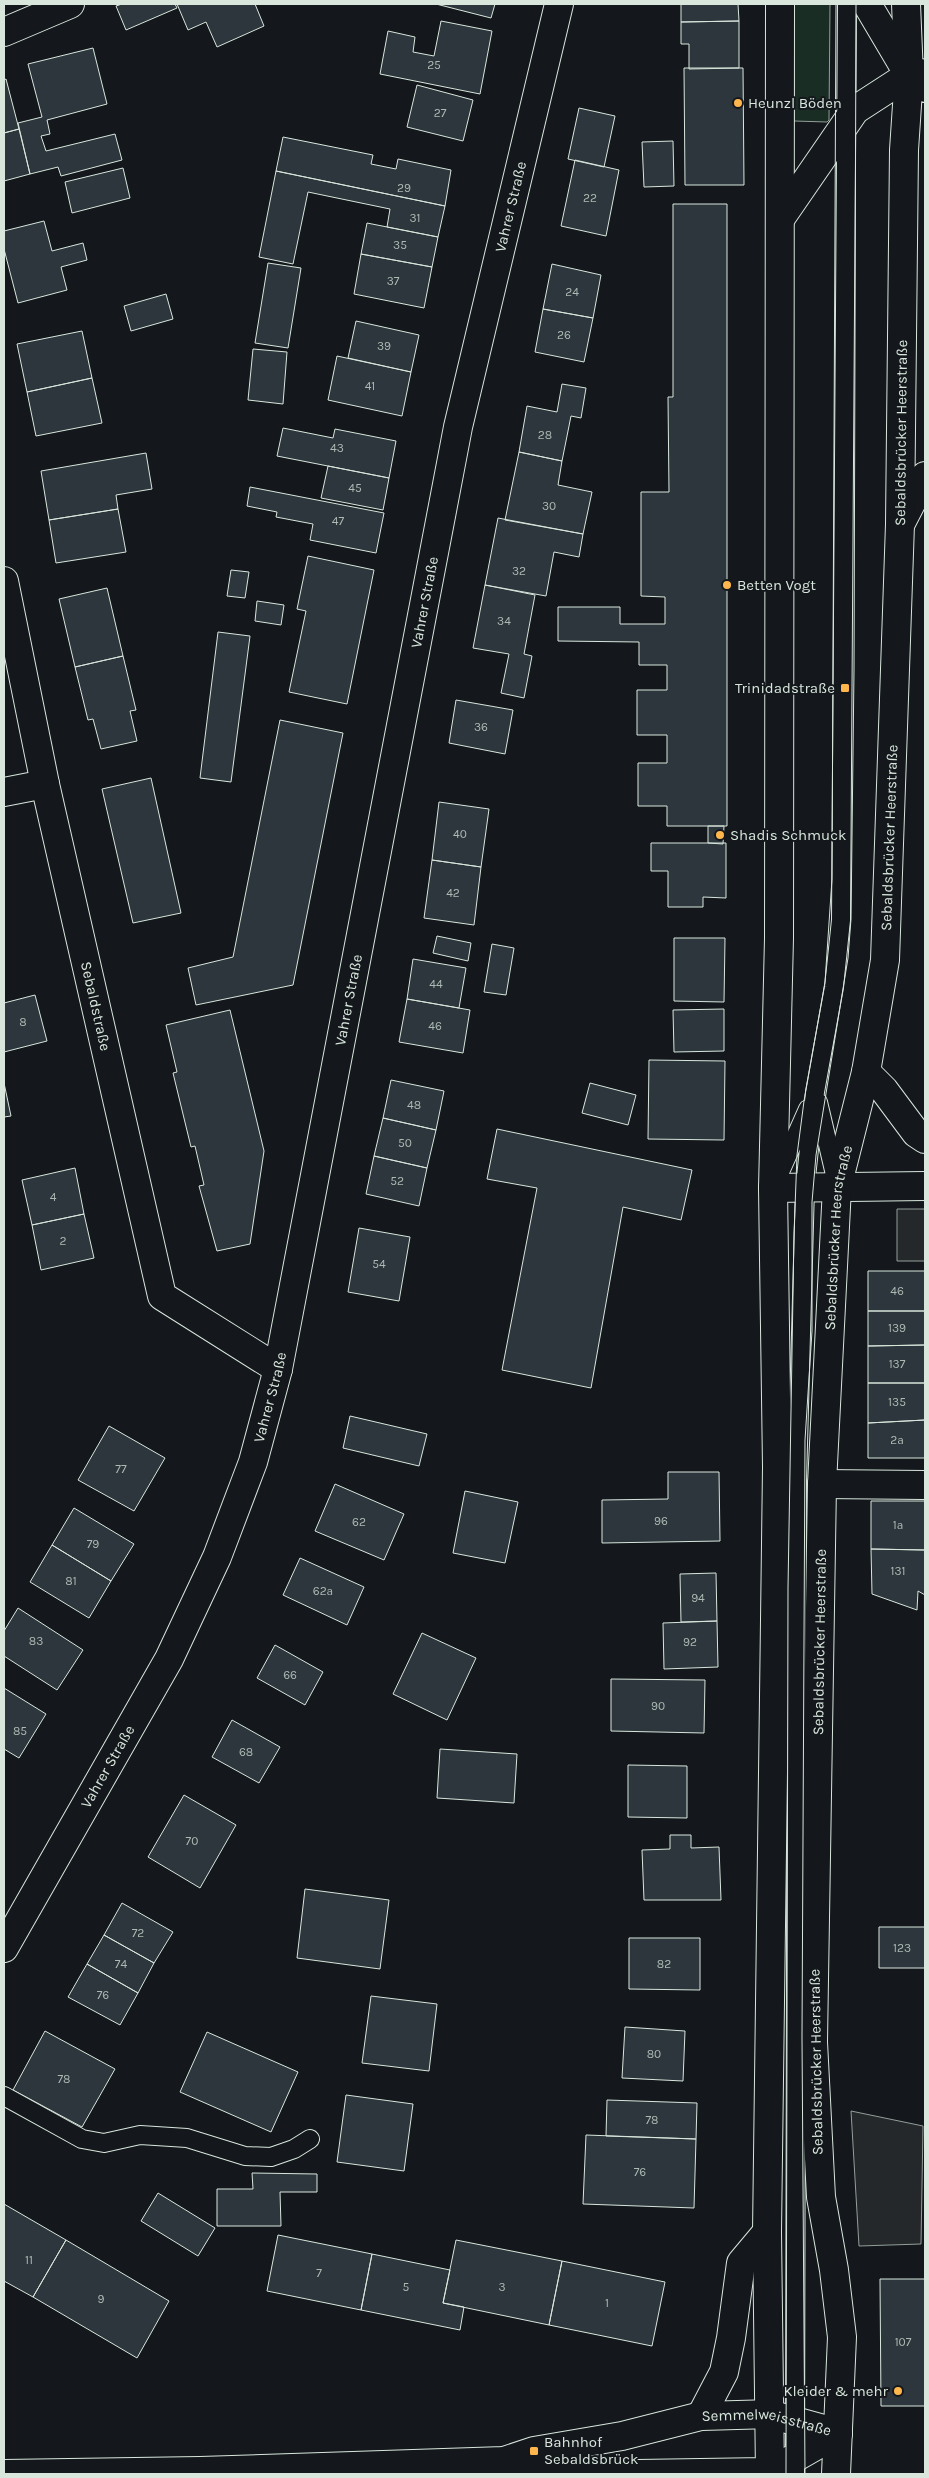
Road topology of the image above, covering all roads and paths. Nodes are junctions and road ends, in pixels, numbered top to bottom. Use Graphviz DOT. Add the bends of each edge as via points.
graph roads {
  1 [pos="70,4"];
  2 [pos="559,4"];
  3 [pos="780,4"];
  4 [pos="847,4"];
  5 [pos="867,4"];
  6 [pos="906,4"];
  7 [pos="4,32"];
  8 [pos="920,78"];
  9 [pos="846,122"];
  10 [pos="780,220"];
  11 [pos="925,476"];
  12 [pos="900,524"];
  13 [pos="4,581"];
  14 [pos="45,784"];
  15 [pos="4,792"];
  16 [pos="866,1072"];
  17 [pos="815,1092"];
  18 [pos="925,1139"];
  19 [pos="925,1186"];
  20 [pos="805,1187"];
  21 [pos="837,1187"];
  22 [pos="773,1188"];
  23 [pos="278,1370"];
  24 [pos="822,1484"];
  25 [pos="925,1485"];
  26 [pos="4,1948"];
  27 [pos="4,2096"];
  28 [pos="310,2139"];
  29 [pos="767,2232"];
  30 [pos="701,2416"];
  31 [pos="782,2417"];
  32 [pos="838,2433"];
  33 [pos="504,2461"];
  34 [pos="782,2470"];
  35 [pos="4,2474"];
  36 [pos="836,2474"];
  1 -- 7 [label="main road"];
  2 -- 23 [label="main road, Vahrer Straße" via="458,427"];
  3 -- 10 [label="main road"];
  4 -- 9 [label="lane"];
  5 -- 8 [label="main road"];
  6 -- 8 [label="main road, Sebaldsbrücker Heerstraße"];
  8 -- 9 [label="main road" via="855,110"];
  8 -- 12 [label="main road, Sebaldsbrücker Heerstraße" via="903,179"];
  9 -- 10 [label="main road"];
  9 -- 17 [label="lane" via="842,920 834,988"];
  10 -- 22 [label="main road" via="779,938"];
  11 -- 12 [label="main road"];
  12 -- 16 [label="main road, Sebaldsbrücker Heerstraße" via="885,960"];
  13 -- 14 [label="main road, Sebaldstraße"];
  14 -- 15 [label="main road"];
  14 -- 23 [label="main road, Sebaldstraße" via="162,1296"];
  16 -- 18 [label="main road" via="884,1090 916,1133"];
  16 -- 21 [label="main road, Sebaldsbrücker Heerstraße"];
  17 -- 20 [label="lane"];
  17 -- 21 [label="lane"];
  17 -- 22 [label="lane"];
  19 -- 21 [label="main road"];
  20 -- 21 [label="main road"];
  20 -- 22 [label="main road"];
  20 -- 31 [label="lane" via="796,1491"];
  21 -- 24 [label="main road, Sebaldsbrücker Heerstraße"];
  22 -- 29 [label="main road" via="776,1467"];
  23 -- 26 [label="main road, Vahrer Straße" via="253,1462 218,1557 169,1659"];
  24 -- 25 [label="main road"];
  24 -- 32 [label="main road, Sebaldsbrücker Heerstraße" via="813,2042 821,2197 842,2337"];
  27 -- 28 [label="lane" via="82,2139 104,2143 140,2135 187,2138 245,2156 271,2157"];
  29 -- 30 [label="main road" via="741,2263 732,2338 724,2372"];
  29 -- 31 [label="main road"];
  30 -- 31 [label="main road, Semmelweisstraße"];
  30 -- 33 [label="main road, Semmelweisstraße" via="622,2436 534,2451"];
  31 -- 32 [label="main road, Semmelweisstraße"];
  31 -- 34 [label="main road"];
  32 -- 34 [label="main road, Semmelweisstraße"];
  32 -- 36 [label="main road, Sebaldsbrücker Heerstraße"];
  33 -- 34 [label="main road, Semmelweisstraße" via="540,2472 638,2474"];
  33 -- 35 [label="main road, Semmelweisstraße"];
}
